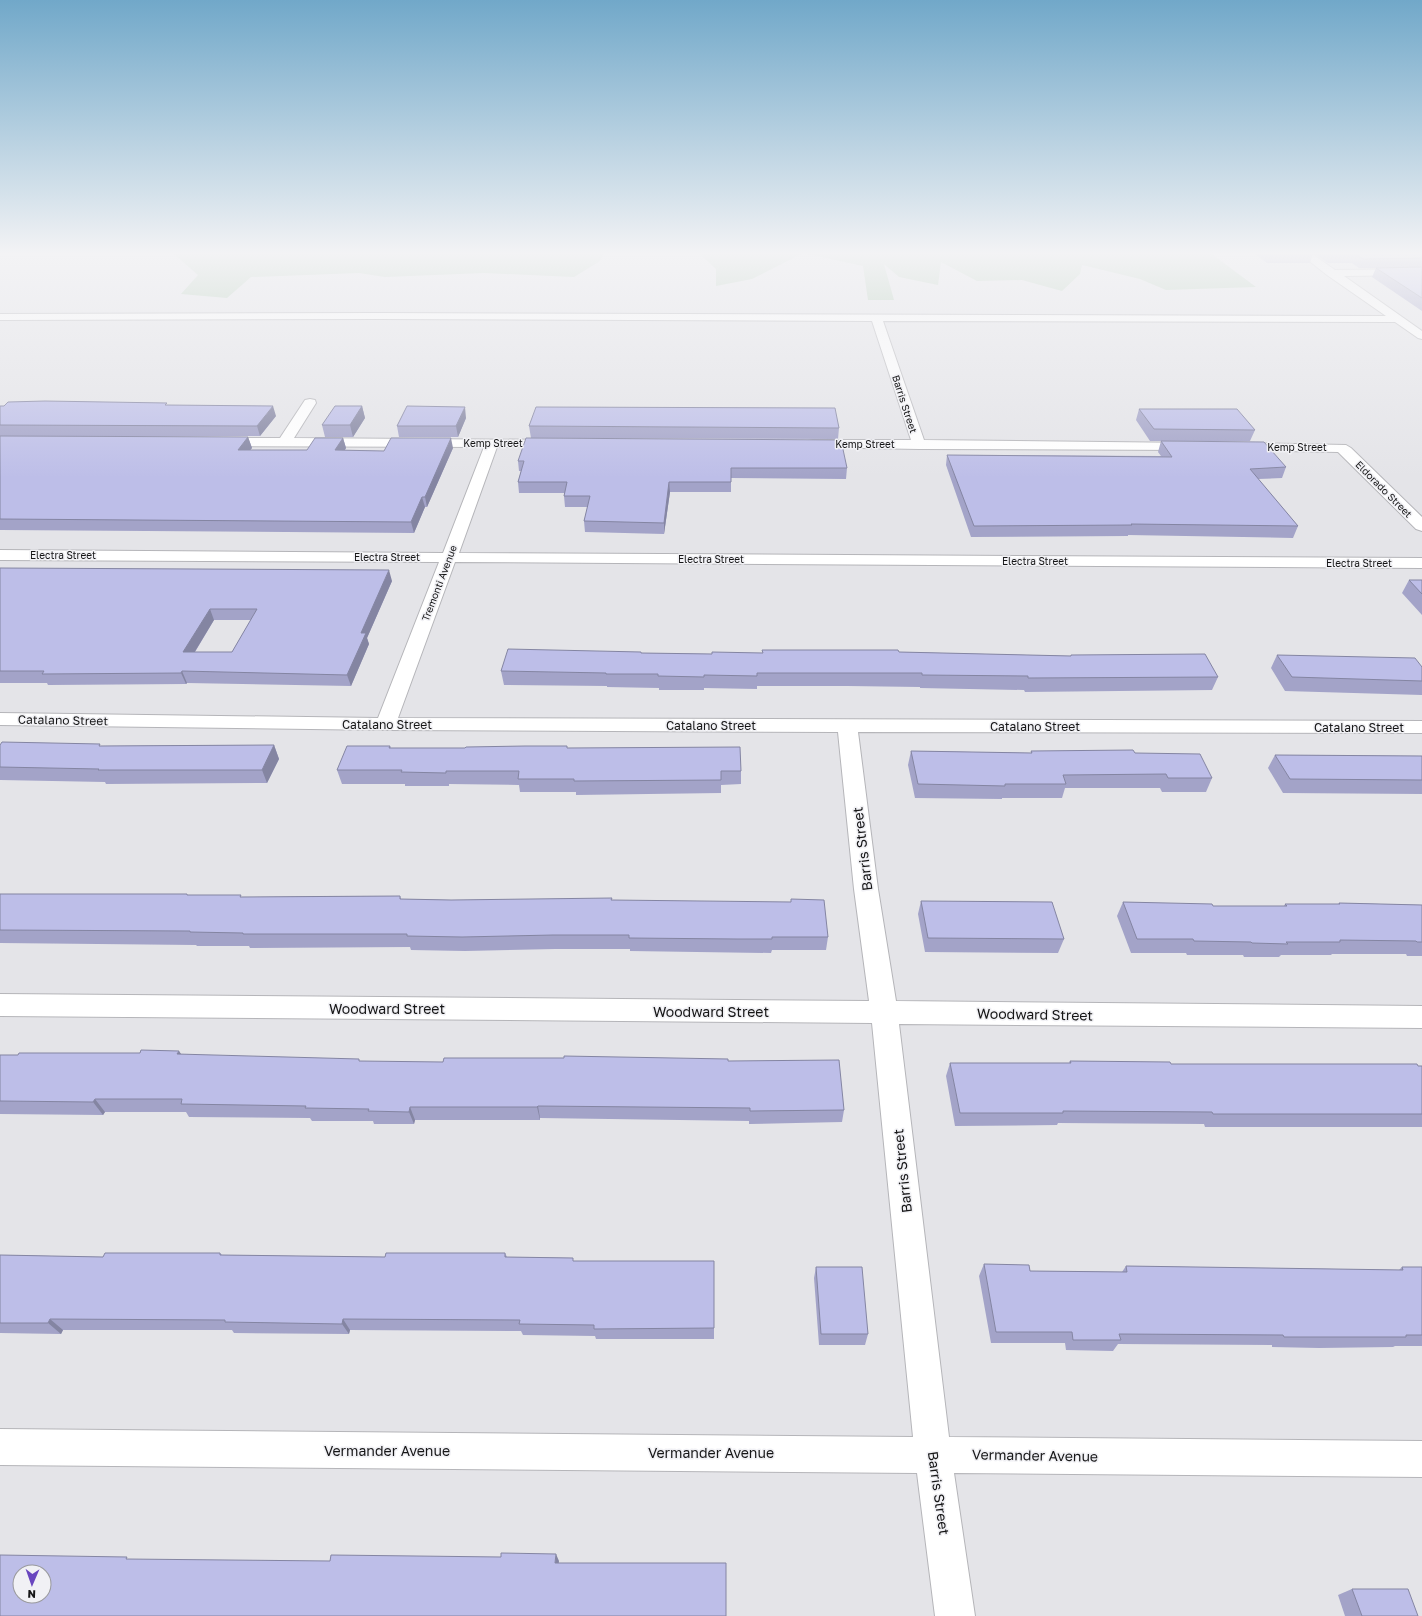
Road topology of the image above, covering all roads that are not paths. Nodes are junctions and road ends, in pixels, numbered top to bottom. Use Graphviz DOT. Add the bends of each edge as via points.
graph roads {
  1 [pos="879,327"];
  2 [pos="1411,327"];
  3 [pos="1422,336"];
  4 [pos="310,403"];
  5 [pos="205,442"];
  6 [pos="284,442"];
  7 [pos="492,443"];
  8 [pos="563,443"];
  9 [pos="800,444"];
  10 [pos="919,445"];
  11 [pos="1199,446"];
  12 [pos="1223,446"];
  13 [pos="1346,451"];
  14 [pos="1422,526"];
  15 [pos="0,555"];
  16 [pos="448,557"];
  17 [pos="1422,563"];
  18 [pos="0,719"];
  19 [pos="386,724"];
  20 [pos="847,726"];
  21 [pos="1422,727"];
  22 [pos="0,1005"];
  23 [pos="884,1012"];
  24 [pos="1422,1017"];
  25 [pos="0,1447"];
  26 [pos="934,1454"];
  27 [pos="1422,1459"];
  28 [pos="955,1616"];
  1 -- 10 [label="street, Barris Street"];
  2 -- 3 [label="street"];
  4 -- 6 [label="street"];
  5 -- 6 [label="street, Kemp Street"];
  6 -- 7 [label="street, Kemp Street"];
  7 -- 8 [label="street, Kemp Street"];
  7 -- 16 [label="street, Tremonti Avenue"];
  9 -- 10 [label="street, Kemp Street"];
  10 -- 11 [label="street, Kemp Street"];
  12 -- 13 [label="street, Kemp Street" via="1335,447"];
  13 -- 14 [label="street, Eldorado Street"];
  15 -- 16 [label="street, Electra Street"];
  16 -- 17 [label="street, Electra Street"];
  16 -- 19 [label="street, Tremonti Avenue"];
  18 -- 19 [label="street, Catalano Street"];
  19 -- 20 [label="street, Catalano Street"];
  20 -- 21 [label="street, Catalano Street"];
  20 -- 23 [label="street, Barris Street" via="866,889"];
  22 -- 23 [label="street, Woodward Street"];
  23 -- 24 [label="street, Woodward Street"];
  23 -- 26 [label="street, Barris Street"];
  25 -- 26 [label="street, Vermander Avenue"];
  26 -- 27 [label="street, Vermander Avenue"];
  26 -- 28 [label="street, Barris Street"];
}
